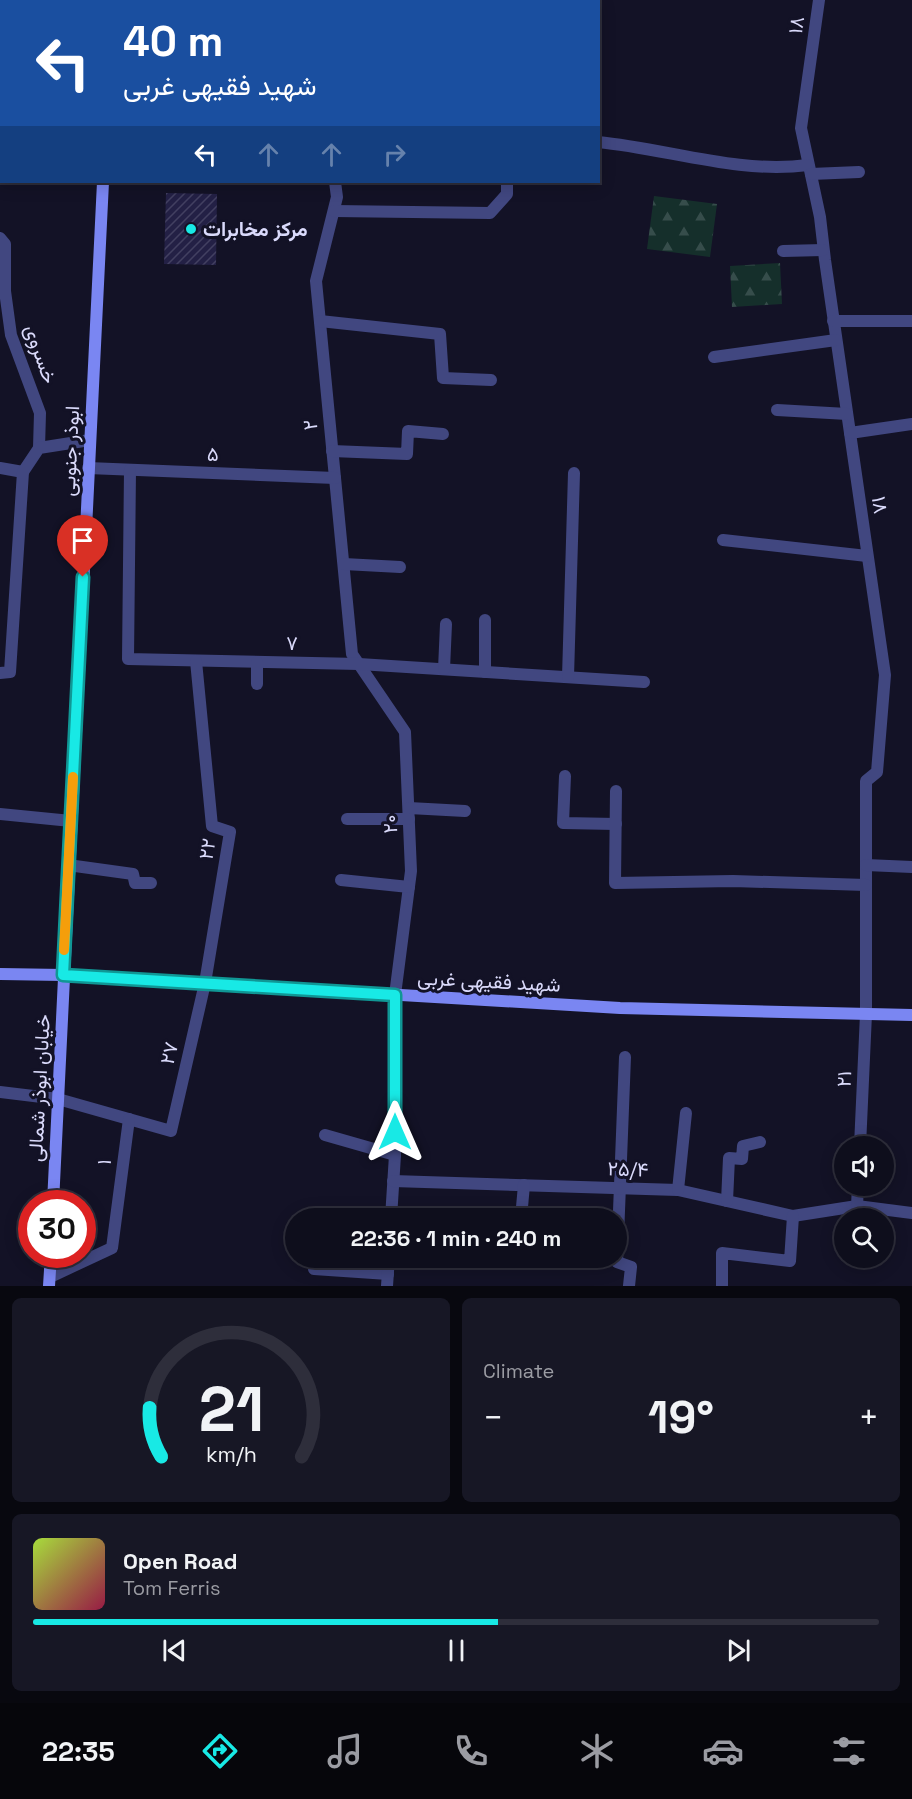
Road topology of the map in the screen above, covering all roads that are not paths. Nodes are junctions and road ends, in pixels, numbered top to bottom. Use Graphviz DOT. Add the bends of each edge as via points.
graph roads {
  1 [pos="819,0"];
  2 [pos="600,142"];
  3 [pos="810,169"];
  4 [pos="859,172"];
  5 [pos="103,183"];
  6 [pos="335,183"];
  7 [pos="507,183"];
  8 [pos="334,211"];
  9 [pos="0,238"];
  10 [pos="823,250"];
  11 [pos="783,251"];
  12 [pos="320,321"];
  13 [pos="833,321"];
  14 [pos="911,321"];
  15 [pos="836,340"];
  16 [pos="714,357"];
  17 [pos="491,380"];
  18 [pos="777,410"];
  19 [pos="847,414"];
  20 [pos="912,424"];
  21 [pos="850,433"];
  22 [pos="443,434"];
  23 [pos="90,440"];
  24 [pos="39,448"];
  25 [pos="333,451"];
  26 [pos="0,468"];
  27 [pos="88,468"];
  28 [pos="130,470"];
  29 [pos="22,472"];
  30 [pos="574,473"];
  31 [pos="335,478"];
  32 [pos="723,540"];
  33 [pos="867,556"];
  34 [pos="344,564"];
  35 [pos="400,567"];
  36 [pos="486,620"];
  37 [pos="446,624"];
  38 [pos="196,661"];
  39 [pos="257,662"];
  40 [pos="359,664"];
  41 [pos="444,669"];
  42 [pos="485,672"];
  43 [pos="0,673"];
  44 [pos="568,677"];
  45 [pos="644,682"];
  46 [pos="257,684"];
  47 [pos="565,776"];
  48 [pos="616,791"];
  49 [pos="465,811"];
  50 [pos="409,813"];
  51 [pos="0,814"];
  52 [pos="347,819"];
  53 [pos="71,821"];
  54 [pos="616,824"];
  55 [pos="68,865"];
  56 [pos="866,865"];
  57 [pos="912,867"];
  58 [pos="341,880"];
  59 [pos="151,883"];
  60 [pos="866,885"];
  61 [pos="409,886"];
  62 [pos="0,974"];
  63 [pos="63,975"];
  64 [pos="205,983"];
  65 [pos="395,995"];
  66 [pos="866,1014"];
  67 [pos="912,1015"];
  68 [pos="625,1057"];
  69 [pos="0,1092"];
  70 [pos="58,1099"];
  71 [pos="686,1113"];
  72 [pos="129,1119"];
  73 [pos="325,1135"];
  74 [pos="860,1136"];
  75 [pos="760,1142"];
  76 [pos="395,1155"];
  77 [pos="393,1181"];
  78 [pos="524,1185"];
  79 [pos="620,1188"];
  80 [pos="54,1190"];
  81 [pos="678,1190"];
  82 [pos="858,1196"];
  83 [pos="727,1201"];
  84 [pos="858,1206"];
  85 [pos="392,1208"];
  86 [pos="522,1208"];
  87 [pos="912,1213"];
  88 [pos="793,1216"];
  89 [pos="314,1269"];
  90 [pos="388,1280"];
  91 [pos="49,1282"];
  92 [pos="629,1286"];
  93 [pos="722,1286"];
  1 -- 3 [label="street, ۱۸" via="801,128"];
  2 -- 3 [label="street" via="717,163"];
  3 -- 4 [label="street"];
  3 -- 10 [label="street, ۱۸"];
  5 -- 23 [label="street, ابوذر جنوبی"];
  6 -- 8 [label="street, ۲"];
  7 -- 8 [label="street" via="507,194 490,213"];
  8 -- 12 [label="street, ۲" via="316,281"];
  9 -- 24 [label="street, خسروی" via="5,244 5,291 11,335 40,413"];
  10 -- 11 [label="street"];
  10 -- 13 [label="street, ۱۸"];
  12 -- 17 [label="street" via="440,334 443,378"];
  12 -- 25 [label="street, ۲"];
  13 -- 14 [label="street"];
  13 -- 15 [label="street, ۱۸"];
  15 -- 16 [label="street"];
  15 -- 19 [label="street, ۱۸"];
  18 -- 19 [label="street"];
  19 -- 21 [label="street, ۱۸"];
  20 -- 21 [label="street"];
  21 -- 33 [label="street, ۱۸"];
  22 -- 25 [label="street" via="408,431 407,454"];
  23 -- 24 [label="street"];
  23 -- 27 [label="street, ابوذر جنوبی"];
  24 -- 29 [label="street"];
  25 -- 31 [label="street, ۲"];
  26 -- 29 [label="street"];
  27 -- 28 [label="street, ۵"];
  27 -- 53 [label="street, ابوذر جنوبی"];
  28 -- 31 [label="street, ۵"];
  28 -- 38 [label="street, ۷" via="128,659"];
  29 -- 43 [label="street" via="10,672"];
  30 -- 44 [label="street"];
  31 -- 34 [label="street, ۲"];
  32 -- 33 [label="street"];
  33 -- 56 [label="street, ۱۸" via="885,675 877,772 866,781"];
  34 -- 35 [label="street"];
  34 -- 40 [label="street, ۲" via="352,654"];
  36 -- 42 [label="street"];
  37 -- 41 [label="street"];
  38 -- 39 [label="street, ۷"];
  38 -- 64 [label="street, ۲۲" via="212,826 230,832"];
  39 -- 40 [label="street, ۷"];
  39 -- 46 [label="street"];
  40 -- 41 [label="street, ۷"];
  40 -- 50 [label="street, ۲۰" via="405,732"];
  41 -- 42 [label="street, ۷"];
  42 -- 44 [label="street, ۷"];
  44 -- 45 [label="street, ۷"];
  47 -- 54 [label="street" via="563,823"];
  48 -- 54 [label="street"];
  49 -- 50 [label="street"];
  50 -- 52 [label="street"];
  50 -- 61 [label="street, ۲۰"];
  51 -- 53 [label="street"];
  53 -- 55 [label="street, ابوذر جنوبی"];
  54 -- 60 [label="street" via="615,884 733,881"];
  55 -- 59 [label="street" via="133,874 135,882"];
  55 -- 63 [label="street, ابوذر جنوبی"];
  56 -- 57 [label="street"];
  56 -- 60 [label="street, ۱۸"];
  58 -- 61 [label="street"];
  60 -- 66 [label="street, ۱۸"];
  61 -- 65 [label="street, ۲۰"];
  62 -- 63 [label="street, شهید فقیهی غربی"];
  63 -- 64 [label="street, شهید فقیهی غربی"];
  63 -- 70 [label="street, خیابان ابوذر شمالی"];
  64 -- 65 [label="street, شهید فقیهی غربی"];
  64 -- 72 [label="street, ۲۷" via="171,1131"];
  65 -- 66 [label="street, شهید فقیهی غربی" via="620,1008"];
  65 -- 76 [label="street, ۲۰"];
  66 -- 67 [label="street, شهید فقیهی غربی"];
  66 -- 74 [label="street, ۲۱"];
  68 -- 79 [label="street"];
  69 -- 70 [label="street"];
  70 -- 72 [label="street"];
  70 -- 80 [label="street, خیابان ابوذر شمالی"];
  71 -- 81 [label="street"];
  72 -- 91 [label="street, ۱" via="112,1248"];
  73 -- 76 [label="street"];
  75 -- 83 [label="street" via="743,1146 742,1159 729,1158"];
  76 -- 77 [label="street, ۲۰"];
  77 -- 78 [label="street, ۲۵/۴"];
  77 -- 85 [label="street, ۲۰"];
  78 -- 79 [label="street, ۲۵/۴"];
  78 -- 86 [label="street"];
  79 -- 81 [label="street, ۲۵/۴"];
  79 -- 92 [label="street" via="617,1262 632,1267"];
  81 -- 83 [label="street, ۲۵/۴"];
  82 -- 84 [label="street"];
  83 -- 88 [label="street, ۲۵/۴"];
  84 -- 87 [label="street, ۲۵/۴"];
  84 -- 88 [label="street, ۲۵/۴"];
  88 -- 93 [label="street" via="790,1261 722,1253"];
  89 -- 90 [label="street"];
}
